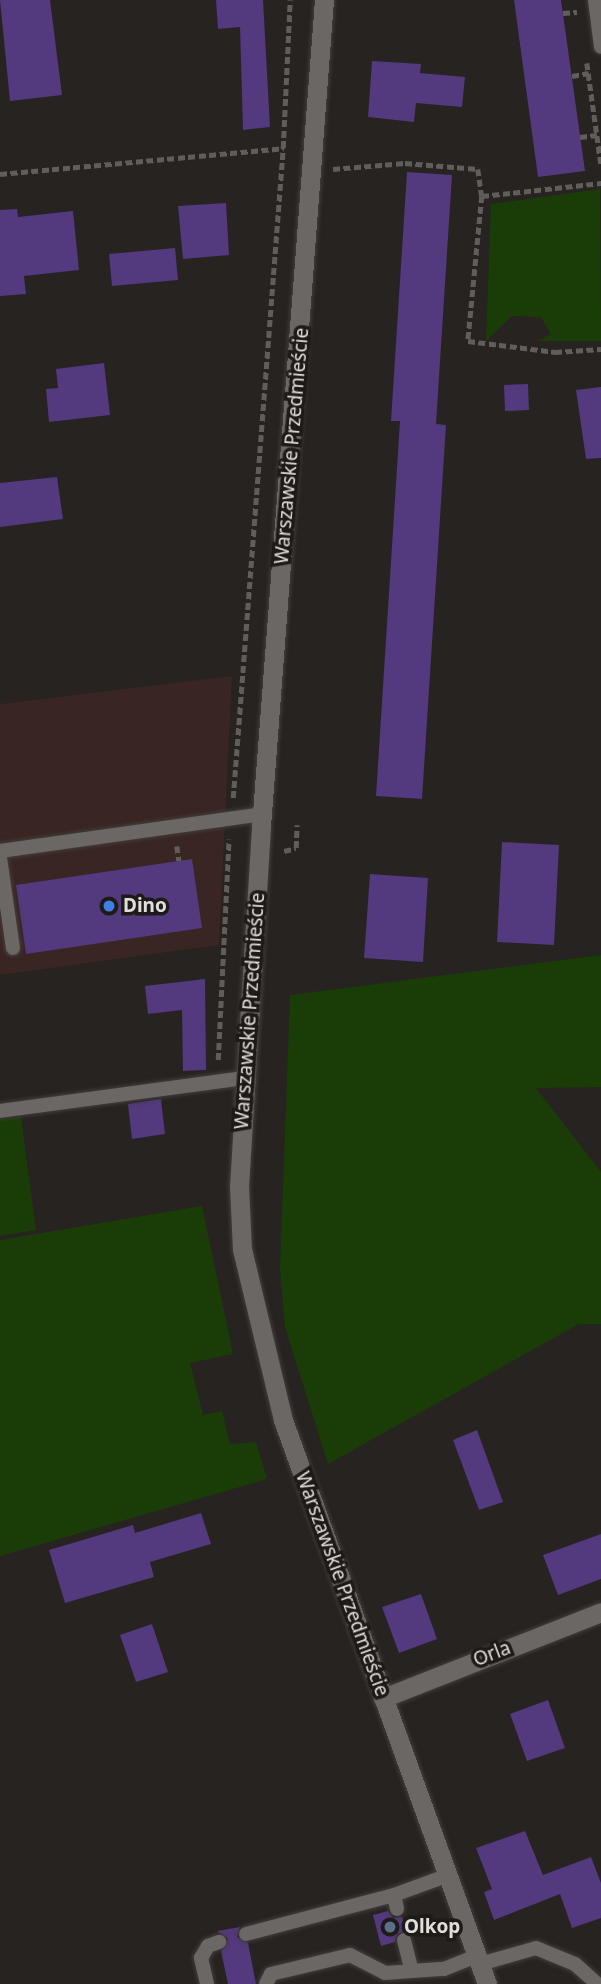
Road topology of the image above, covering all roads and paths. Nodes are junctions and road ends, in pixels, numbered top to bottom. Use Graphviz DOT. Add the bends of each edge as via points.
graph roads {
  1 [pos="324,0"];
  2 [pos="580,0"];
  3 [pos="595,0"];
  4 [pos="582,22"];
  5 [pos="601,47"];
  6 [pos="586,56"];
  7 [pos="589,73"];
  8 [pos="572,76"];
  9 [pos="597,135"];
  10 [pos="580,137"];
  11 [pos="322,151"];
  12 [pos="601,164"];
  13 [pos="0,174"];
  14 [pos="601,183"];
  15 [pos="482,196"];
  16 [pos="601,349"];
  17 [pos="262,814"];
  18 [pos="0,851"];
  19 [pos="0,858"];
  20 [pos="13,948"];
  21 [pos="246,1078"];
  22 [pos="0,1111"];
  23 [pos="601,1612"];
  24 [pos="383,1698"];
  25 [pos="446,1875"];
  26 [pos="246,1934"];
  27 [pos="404,1940"];
  28 [pos="219,1942"];
  29 [pos="478,1960"];
  30 [pos="412,1971"];
  31 [pos="208,1984"];
  32 [pos="266,1984"];
  33 [pos="487,1984"];
  34 [pos="597,1984"];
  1 -- 11 [label="street, Warszawskie Przedmieście"];
  2 -- 4 [label="path"];
  3 -- 5 [label="lane"];
  6 -- 7 [label="path"];
  7 -- 8 [label="path"];
  7 -- 9 [label="path"];
  9 -- 10 [label="path"];
  9 -- 12 [label="path"];
  11 -- 13 [label="path"];
  11 -- 15 [label="path" via="328,170 405,163 478,169"];
  11 -- 17 [label="street, Warszawskie Przedmieście"];
  14 -- 15 [label="path"];
  15 -- 16 [label="path" via="468,341 555,352"];
  17 -- 18 [label="lane"];
  17 -- 21 [label="street, Warszawskie Przedmieście"];
  19 -- 20 [label="lane"];
  21 -- 22 [label="lane"];
  21 -- 24 [label="street, Warszawskie Przedmieście" via="239,1186 242,1249 260,1332 284,1420"];
  23 -- 24 [label="street, Orla"];
  24 -- 25 [label="street, Warszawskie Przedmieście"];
  25 -- 26 [label="lane" via="395,1902"];
  25 -- 29 [label="street, Warszawskie Przedmieście"];
  27 -- 30 [label="lane"];
  28 -- 31 [label="lane" via="208,1946 201,1958"];
  29 -- 30 [label="lane"];
  29 -- 33 [label="street, Warszawskie Przedmieście"];
  29 -- 34 [label="lane" via="536,1948 575,1964"];
  30 -- 32 [label="lane" via="385,1973 350,1955 271,1973"];
}
